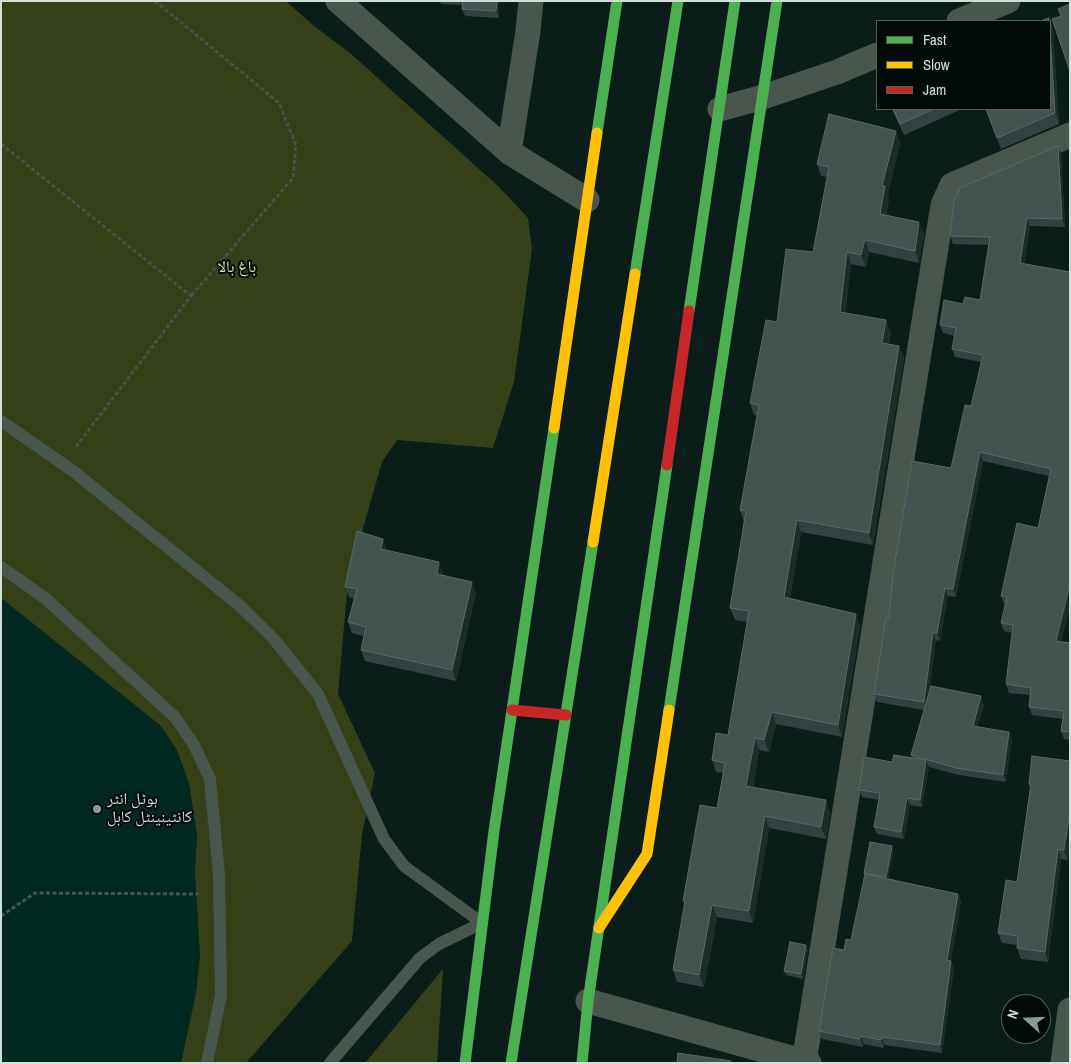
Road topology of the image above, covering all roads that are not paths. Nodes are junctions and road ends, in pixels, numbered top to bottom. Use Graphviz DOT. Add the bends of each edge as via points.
graph roads {
  1 [pos="338,1"];
  2 [pos="530,1"];
  3 [pos="617,1"];
  4 [pos="678,1"];
  5 [pos="735,1"];
  6 [pos="777,1"];
  7 [pos="1008,1"];
  8 [pos="961,20"];
  9 [pos="876,55"];
  10 [pos="762,97"];
  11 [pos="720,109"];
  12 [pos="1070,135"];
  13 [pos="509,152"];
  14 [pos="587,200"];
  15 [pos="1,421"];
  16 [pos="1,567"];
  17 [pos="512,710"];
  18 [pos="566,716"];
  19 [pos="482,923"];
  20 [pos="599,928"];
  21 [pos="588,1001"];
  22 [pos="1070,1010"];
  23 [pos="806,1062"];
  24 [pos="207,1063"];
  25 [pos="330,1063"];
  26 [pos="465,1063"];
  27 [pos="511,1063"];
  28 [pos="582,1063"];
  29 [pos="1063,1063"];
  1 -- 13 [label="street"];
  2 -- 13 [label="street"];
  3 -- 14 [label="main road"];
  4 -- 18 [label="main road"];
  5 -- 11 [label="main road"];
  6 -- 10 [label="main road"];
  7 -- 8 [label="street"];
  9 -- 10 [label="street"];
  10 -- 11 [label="street"];
  10 -- 20 [label="main road" via="647,854"];
  11 -- 20 [label="main road"];
  12 -- 23 [label="street" via="952,185 943,205"];
  13 -- 14 [label="street"];
  14 -- 17 [label="main road"];
  15 -- 19 [label="lane" via="63,464 239,605 273,638 318,694 384,839 404,866"];
  16 -- 24 [label="lane" via="45,598 176,717 210,779 220,894 221,995"];
  17 -- 18 [label="main road"];
  17 -- 19 [label="main road"];
  18 -- 27 [label="main road"];
  19 -- 25 [label="lane" via="420,958"];
  19 -- 26 [label="main road"];
  20 -- 21 [label="main road"];
  21 -- 23 [label="street"];
  21 -- 28 [label="main road"];
  22 -- 29 [label="street"];
}
